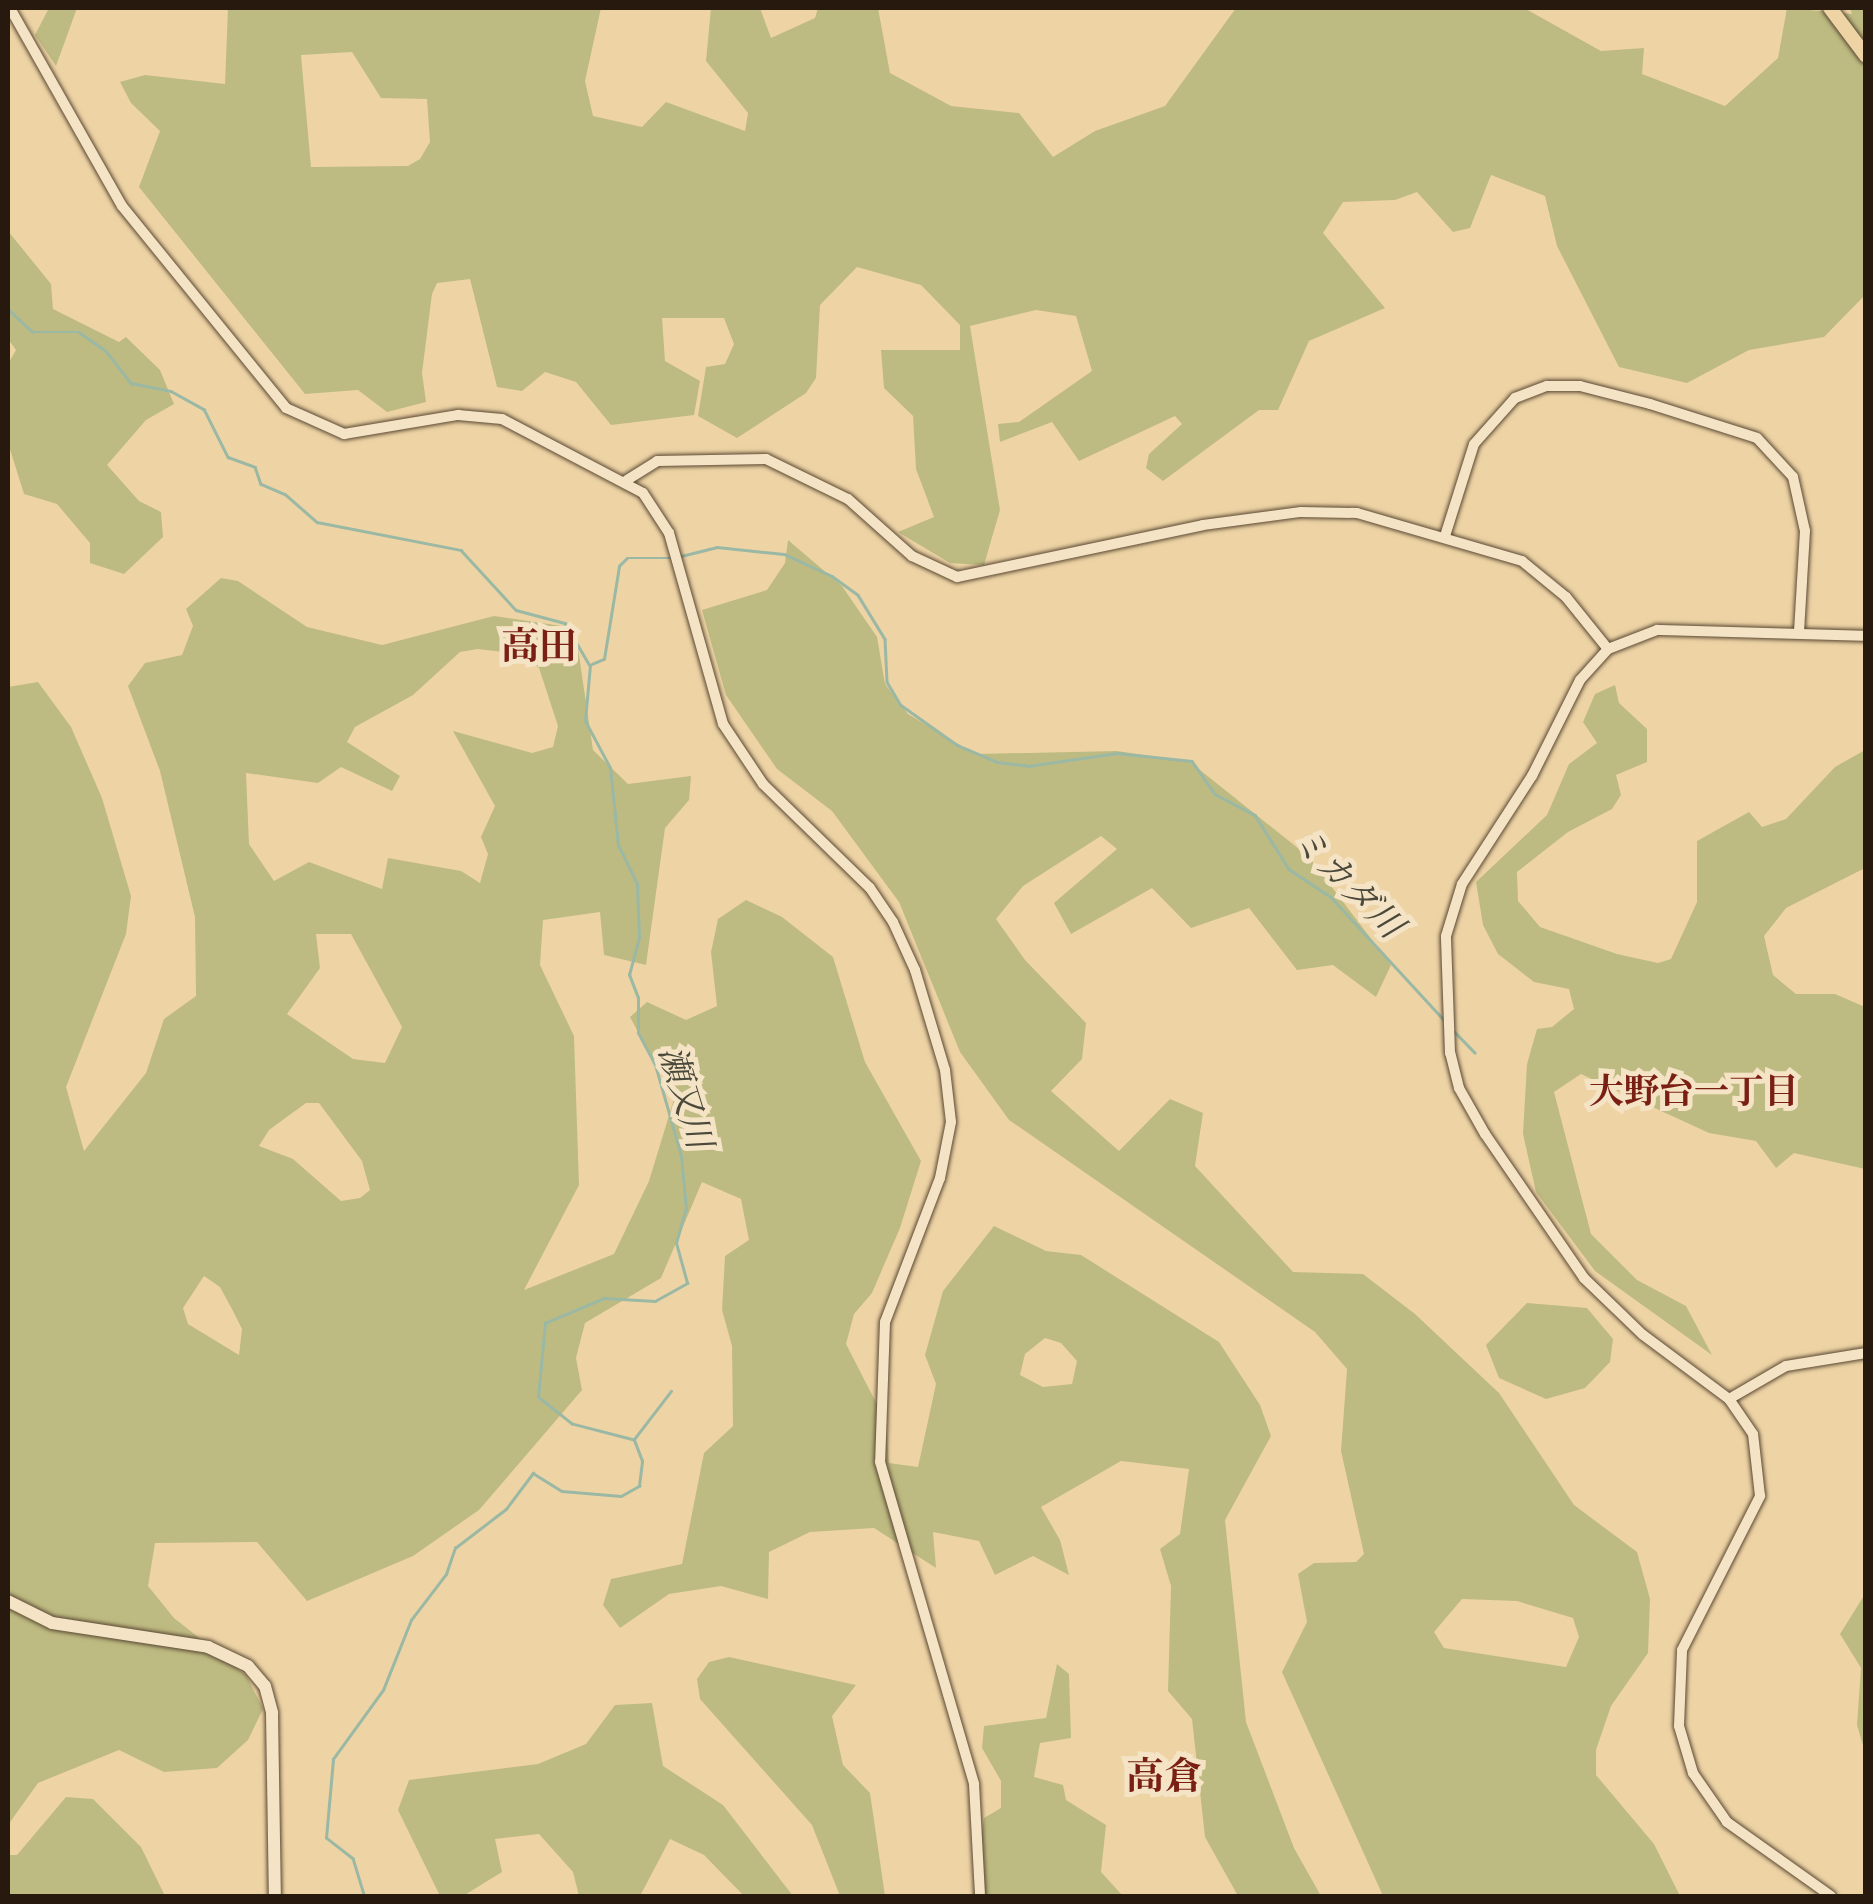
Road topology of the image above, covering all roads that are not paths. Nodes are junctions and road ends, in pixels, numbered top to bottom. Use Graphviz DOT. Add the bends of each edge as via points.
graph roads {
  1 [pos="10,8"];
  2 [pos="1830,8"];
  3 [pos="1866,56"];
  4 [pos="628,480"];
  5 [pos="1446,536"];
  6 [pos="1799,633"];
  7 [pos="1866,636"];
  8 [pos="1608,649"];
  9 [pos="1866,1353"];
  10 [pos="1729,1399"];
  11 [pos="8,1601"];
  12 [pos="276,1896"];
  13 [pos="980,1896"];
  14 [pos="1832,1896"];
  1 -- 4 [label="street" via="122,206 286,408 344,434 487,416"];
  2 -- 3 [label="main road"];
  4 -- 5 [label="street" via="657,461 766,459 848,499 912,556 957,577 1203,525 1301,512 1357,514"];
  4 -- 13 [label="street" via="654,504 668,532 724,724 763,784 870,888 893,922 916,970 944,1070 948,1149 885,1322 878,1428 880,1462 974,1784"];
  5 -- 6 [label="street" via="1474,444 1515,398 1547,386 1580,386 1650,404 1756,438 1792,477 1805,530"];
  5 -- 8 [label="street" via="1522,561 1566,597"];
  6 -- 7 [label="street"];
  6 -- 8 [label="street" via="1658,630"];
  8 -- 10 [label="street" via="1580,680 1532,776 1456,895 1446,936 1450,1053 1470,1111 1576,1268 1643,1335"];
  9 -- 10 [label="street" via="1786,1366"];
  10 -- 14 [label="street" via="1759,1452 1760,1496 1682,1650 1676,1700 1683,1747 1727,1822"];
  11 -- 12 [label="main road" via="52,1623 208,1647 248,1666 265,1686 272,1713"];
}
